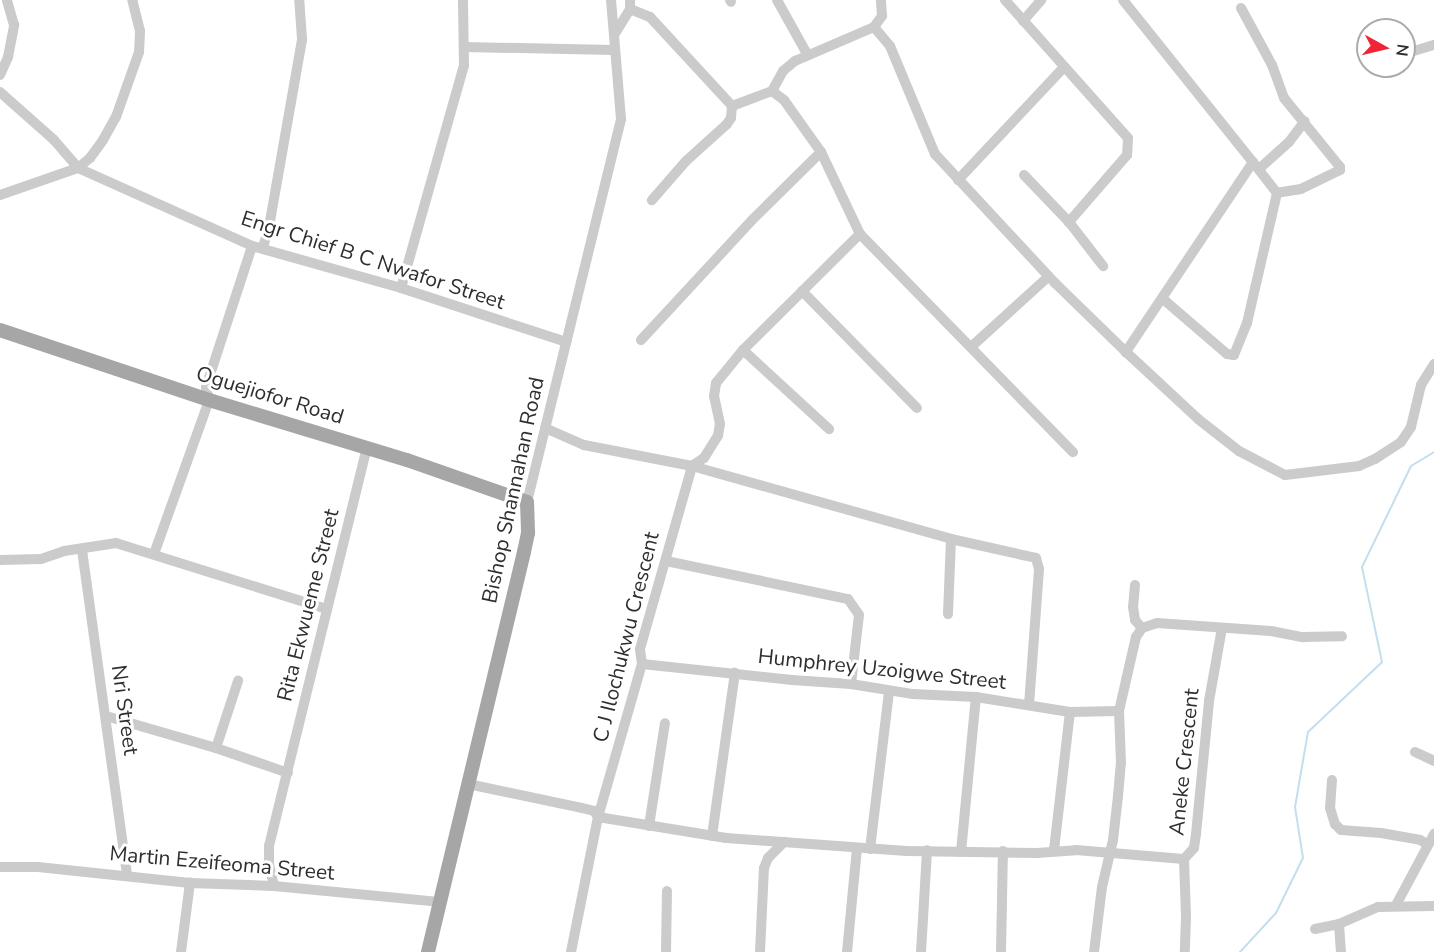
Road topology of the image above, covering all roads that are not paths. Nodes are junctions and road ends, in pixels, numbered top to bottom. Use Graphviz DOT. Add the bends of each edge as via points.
graph roads {
  1 [pos="7,0"];
  2 [pos="132,0"];
  3 [pos="299,0"];
  4 [pos="463,0"];
  5 [pos="611,0"];
  6 [pos="777,0"];
  7 [pos="881,0"];
  8 [pos="1005,0"];
  9 [pos="1041,0"];
  10 [pos="1123,0"];
  11 [pos="630,4"];
  12 [pos="1241,8"];
  13 [pos="1023,21"];
  14 [pos="874,27"];
  15 [pos="614,35"];
  16 [pos="1434,45"];
  17 [pos="464,47"];
  18 [pos="614,50"];
  19 [pos="1416,50"];
  20 [pos="807,54"];
  21 [pos="1064,68"];
  22 [pos="0,75"];
  23 [pos="772,91"];
  24 [pos="0,92"];
  25 [pos="732,106"];
  26 [pos="1305,121"];
  27 [pos="821,152"];
  28 [pos="1256,166"];
  29 [pos="78,168"];
  30 [pos="1024,175"];
  31 [pos="958,180"];
  32 [pos="1277,193"];
  33 [pos="0,195"];
  34 [pos="652,200"];
  35 [pos="1069,222"];
  36 [pos="860,234"];
  37 [pos="257,247"];
  38 [pos="1103,266"];
  39 [pos="1049,276"];
  40 [pos="401,288"];
  41 [pos="802,291"];
  42 [pos="1163,299"];
  43 [pos="0,330"];
  44 [pos="641,340"];
  45 [pos="563,341"];
  46 [pos="971,346"];
  47 [pos="743,350"];
  48 [pos="1126,352"];
  49 [pos="1434,363"];
  50 [pos="209,400"];
  51 [pos="917,408"];
  52 [pos="545,428"];
  53 [pos="829,429"];
  54 [pos="367,447"];
  55 [pos="1073,452"];
  56 [pos="692,466"];
  57 [pos="527,502"];
  58 [pos="951,539"];
  59 [pos="82,550"];
  60 [pos="154,554"];
  61 [pos="0,560"];
  62 [pos="666,561"];
  63 [pos="1135,585"];
  64 [pos="326,609"];
  65 [pos="948,614"];
  66 [pos="1142,628"];
  67 [pos="1222,628"];
  68 [pos="1342,636"];
  69 [pos="642,664"];
  70 [pos="735,673"];
  71 [pos="238,681"];
  72 [pos="851,684"];
  73 [pos="889,691"];
  74 [pos="976,698"];
  75 [pos="1029,705"];
  76 [pos="1119,711"];
  77 [pos="1070,712"];
  78 [pos="106,716"];
  79 [pos="665,723"];
  80 [pos="216,748"];
  81 [pos="1415,752"];
  82 [pos="1434,761"];
  83 [pos="288,773"];
  84 [pos="1332,780"];
  85 [pos="468,784"];
  86 [pos="598,817"];
  87 [pos="649,826"];
  88 [pos="1434,834"];
  89 [pos="712,836"];
  90 [pos="784,842"];
  91 [pos="1427,844"];
  92 [pos="857,848"];
  93 [pos="870,849"];
  94 [pos="927,850"];
  95 [pos="1054,850"];
  96 [pos="1003,851"];
  97 [pos="961,852"];
  98 [pos="1109,854"];
  99 [pos="1184,860"];
  100 [pos="0,867"];
  101 [pos="127,876"];
  102 [pos="190,883"];
  103 [pos="274,886"];
  104 [pos="667,891"];
  105 [pos="441,902"];
  106 [pos="1396,905"];
  107 [pos="1434,906"];
  108 [pos="1339,924"];
  109 [pos="1315,929"];
  110 [pos="181,952"];
  111 [pos="428,952"];
  112 [pos="571,952"];
  113 [pos="666,952"];
  114 [pos="760,952"];
  115 [pos="848,952"];
  116 [pos="921,952"];
  117 [pos="1001,952"];
  118 [pos="1094,952"];
  119 [pos="1185,952"];
  120 [pos="1341,952"];
  1 -- 22 [label="street" via="14,25"];
  2 -- 29 [label="street" via="140,31 139,52 116,117 90,158"];
  3 -- 37 [label="street" via="302,39 269,228"];
  4 -- 17 [label="street"];
  5 -- 15 [label="street, Bishop Shannahan Road"];
  6 -- 20 [label="street"];
  7 -- 14 [label="street" via="882,16"];
  8 -- 13 [label="street"];
  9 -- 13 [label="street"];
  10 -- 28 [label="street"];
  11 -- 15 [label="street"];
  11 -- 25 [label="street" via="650,17"];
  12 -- 26 [label="street" via="1272,65 1284,98"];
  13 -- 21 [label="street"];
  14 -- 20 [label="street"];
  14 -- 31 [label="street" via="890,46 935,154"];
  15 -- 18 [label="street, Bishop Shannahan Road"];
  16 -- 19 [label="street"];
  17 -- 18 [label="street"];
  17 -- 40 [label="street" via="457,98"];
  18 -- 45 [label="street, Bishop Shannahan Road" via="621,119"];
  20 -- 23 [label="street" via="783,71"];
  21 -- 31 [label="street"];
  21 -- 35 [label="street" via="1128,138 1129,147"];
  23 -- 25 [label="street"];
  23 -- 27 [label="street" via="784,100"];
  24 -- 29 [label="street" via="54,140"];
  25 -- 34 [label="street" via="727,124 686,161"];
  26 -- 28 [label="street" via="1289,142"];
  26 -- 32 [label="street" via="1340,170 1301,189"];
  27 -- 36 [label="street"];
  27 -- 44 [label="street"];
  28 -- 32 [label="street"];
  28 -- 42 [label="street"];
  29 -- 33 [label="street"];
  29 -- 37 [label="street, Engr Chief B C Nwafor Street"];
  30 -- 35 [label="street"];
  31 -- 39 [label="street"];
  32 -- 42 [label="street" via="1247,323 1234,355 1227,354"];
  35 -- 38 [label="street"];
  36 -- 41 [label="street"];
  36 -- 46 [label="street"];
  37 -- 40 [label="street, Engr Chief B C Nwafor Street"];
  37 -- 50 [label="street" via="206,387"];
  39 -- 46 [label="street"];
  39 -- 48 [label="street"];
  40 -- 45 [label="street, Engr Chief B C Nwafor Street"];
  41 -- 47 [label="street"];
  41 -- 51 [label="street"];
  42 -- 48 [label="street"];
  43 -- 50 [label="main road, Oguejiofor Road"];
  45 -- 52 [label="street, Bishop Shannahan Road"];
  46 -- 55 [label="street"];
  47 -- 53 [label="street"];
  47 -- 56 [label="street" via="713,389 720,414 718,436 704,458"];
  48 -- 49 [label="street" via="1227,443 1285,475 1359,466 1386,454 1412,427 1421,385"];
  50 -- 54 [label="main road, Oguejiofor Road"];
  50 -- 60 [label="street"];
  52 -- 56 [label="street" via="584,445"];
  52 -- 57 [label="street, Bishop Shannahan Road"];
  54 -- 57 [label="main road, Oguejiofor Road"];
  54 -- 64 [label="street, Rita Ekwueme Street"];
  56 -- 58 [label="street"];
  56 -- 62 [label="street, C J Ilochukwu Crescent"];
  57 -- 85 [label="main road, Bishop Shannahan Road" via="528,533"];
  58 -- 65 [label="street"];
  58 -- 75 [label="street" via="1036,558 1040,569"];
  59 -- 60 [label="street" via="116,543"];
  59 -- 61 [label="street" via="64,550 41,559"];
  59 -- 78 [label="street, Nri Street"];
  60 -- 64 [label="street"];
  62 -- 69 [label="street, C J Ilochukwu Crescent" via="640,650"];
  62 -- 72 [label="street" via="848,599 859,615"];
  63 -- 66 [label="street" via="1135,620"];
  64 -- 83 [label="street, Rita Ekwueme Street"];
  66 -- 67 [label="street" via="1157,623"];
  66 -- 76 [label="street" via="1134,643"];
  67 -- 68 [label="street" via="1303,637"];
  67 -- 99 [label="street, Aneke Crescent" via="1208,711 1194,848"];
  69 -- 70 [label="street, Humphrey Uzoigwe Street"];
  69 -- 86 [label="street, C J Ilochukwu Crescent"];
  70 -- 72 [label="street, Humphrey Uzoigwe Street"];
  70 -- 89 [label="street"];
  71 -- 80 [label="street"];
  72 -- 73 [label="street, Humphrey Uzoigwe Street"];
  73 -- 74 [label="street, Humphrey Uzoigwe Street"];
  73 -- 93 [label="street"];
  74 -- 75 [label="street, Humphrey Uzoigwe Street"];
  74 -- 97 [label="street"];
  75 -- 77 [label="street, Humphrey Uzoigwe Street"];
  76 -- 77 [label="street, Humphrey Uzoigwe Street"];
  76 -- 98 [label="street" via="1120,763"];
  77 -- 95 [label="street"];
  78 -- 80 [label="street"];
  78 -- 101 [label="street, Nri Street"];
  79 -- 87 [label="street"];
  80 -- 83 [label="street"];
  81 -- 82 [label="street"];
  83 -- 103 [label="street, Rita Ekwueme Street" via="269,846"];
  84 -- 91 [label="street" via="1330,808 1341,830 1381,833"];
  85 -- 86 [label="street, Aneke Crescent" via="594,811"];
  85 -- 105 [label="main road, Bishop Shannahan Road"];
  86 -- 87 [label="street, Aneke Crescent"];
  86 -- 112 [label="street, C J Ilochukwu Crescent"];
  87 -- 89 [label="street, Aneke Crescent"];
  88 -- 91 [label="street"];
  89 -- 90 [label="street, Aneke Crescent"];
  90 -- 92 [label="street, Aneke Crescent"];
  90 -- 114 [label="street" via="764,867"];
  91 -- 106 [label="street"];
  92 -- 93 [label="street, Aneke Crescent"];
  92 -- 115 [label="street"];
  93 -- 94 [label="street, Aneke Crescent"];
  94 -- 97 [label="street, Aneke Crescent"];
  94 -- 116 [label="street"];
  95 -- 96 [label="street, Aneke Crescent"];
  95 -- 98 [label="street, Aneke Crescent"];
  96 -- 97 [label="street, Aneke Crescent"];
  96 -- 117 [label="street"];
  98 -- 99 [label="street, Aneke Crescent"];
  98 -- 118 [label="street"];
  99 -- 119 [label="street"];
  100 -- 101 [label="street, Martin Ezeifeoma Street"];
  101 -- 102 [label="street, Martin Ezeifeoma Street"];
  102 -- 103 [label="street, Martin Ezeifeoma Street"];
  102 -- 110 [label="street"];
  103 -- 105 [label="street, Martin Ezeifeoma Street"];
  104 -- 113 [label="street"];
  105 -- 111 [label="main road, Bishop Shannahan Road"];
  106 -- 107 [label="street"];
  106 -- 108 [label="street" via="1365,911"];
  108 -- 109 [label="street"];
  108 -- 120 [label="street"];
}
